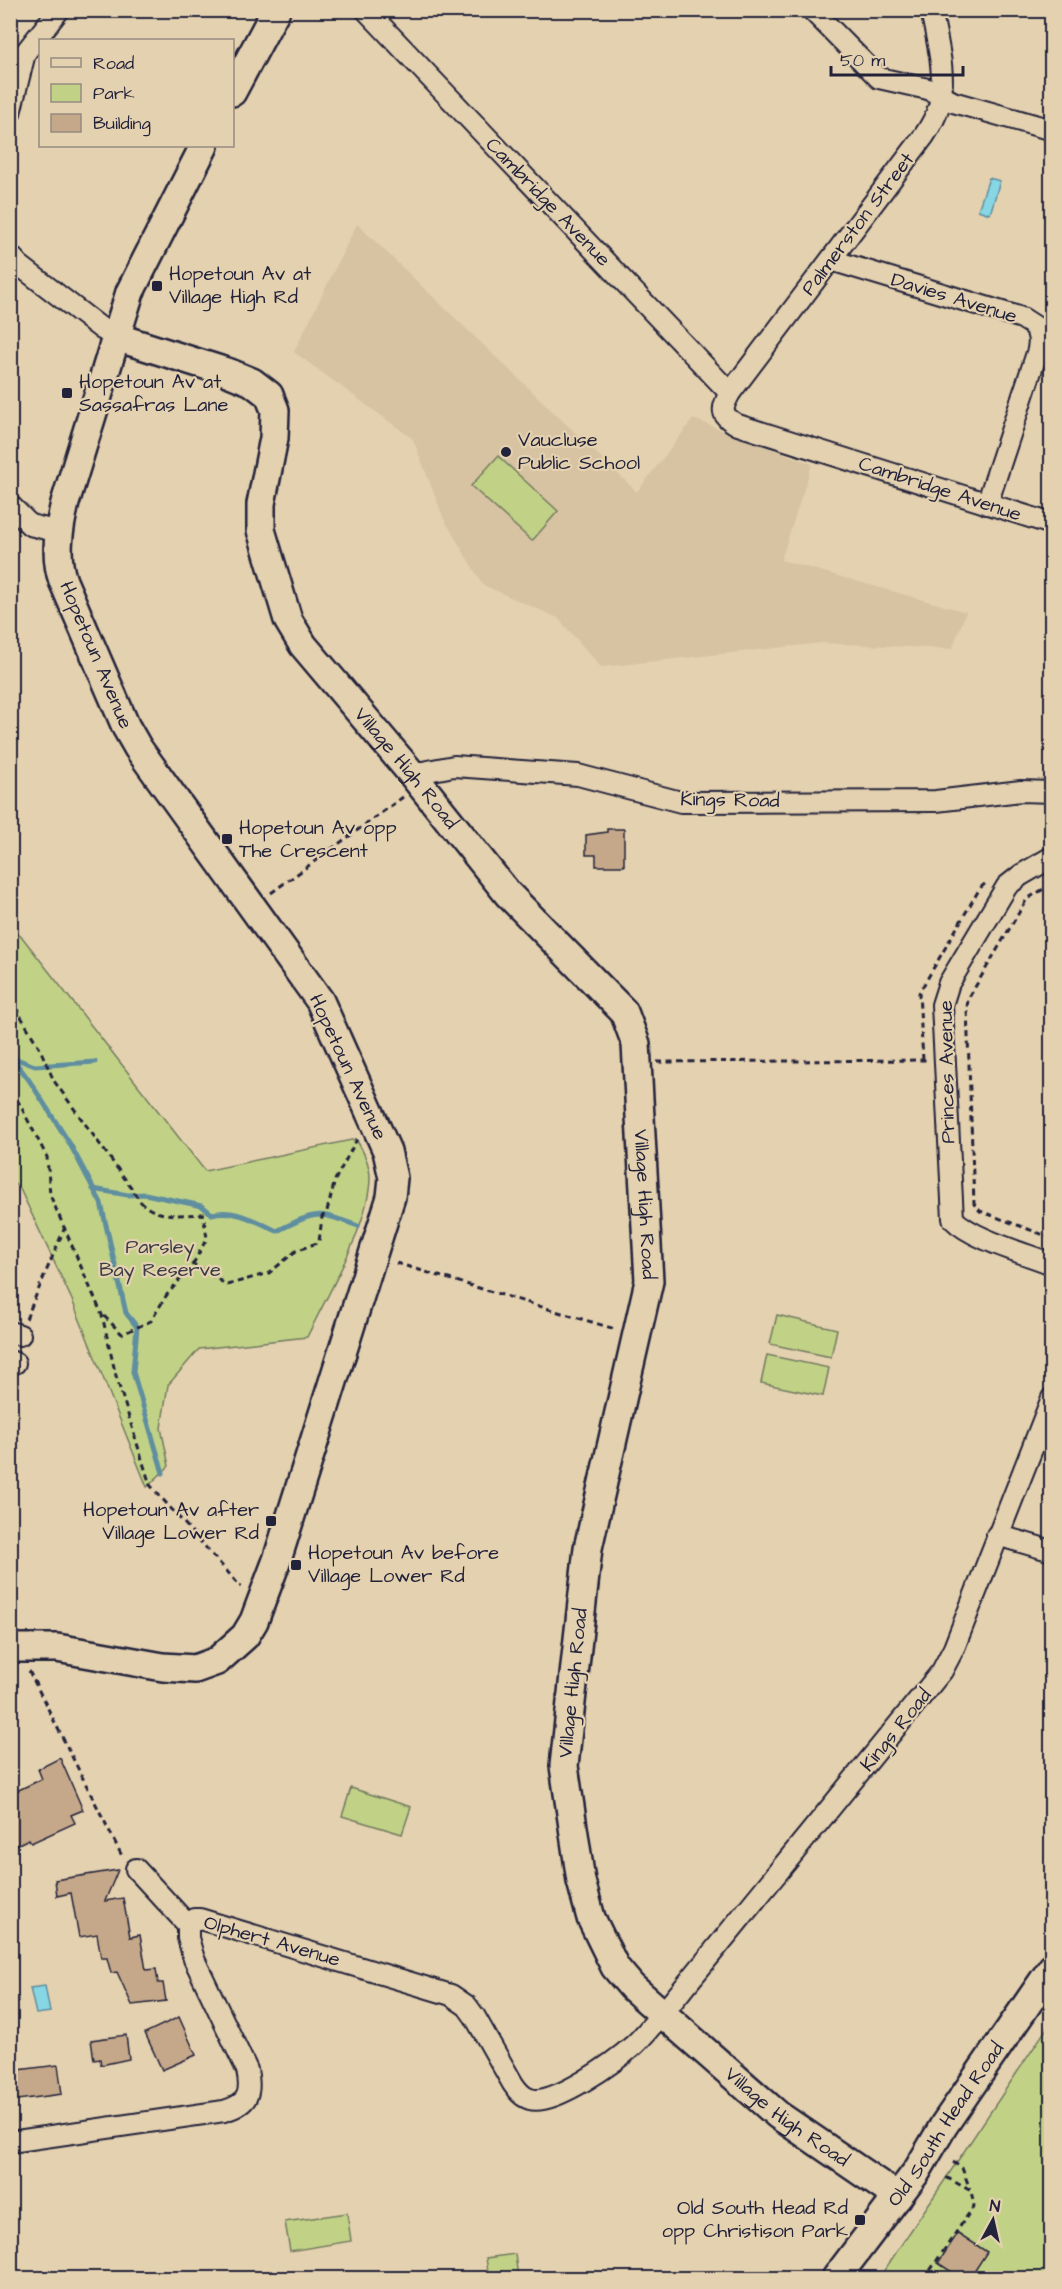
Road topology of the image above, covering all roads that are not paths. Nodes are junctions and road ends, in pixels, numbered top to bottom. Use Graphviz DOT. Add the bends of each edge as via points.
graph roads {
  1 [pos="59,10"];
  2 [pos="276,10"];
  3 [pos="366,10"];
  4 [pos="812,10"];
  5 [pos="931,10"];
  6 [pos="234,88"];
  7 [pos="941,96"];
  8 [pos="10,113"];
  9 [pos="1052,130"];
  10 [pos="203,147"];
  11 [pos="10,255"];
  12 [pos="831,260"];
  13 [pos="116,338"];
  14 [pos="730,393"];
  15 [pos="987,504"];
  16 [pos="10,505"];
  17 [pos="1052,524"];
  18 [pos="59,532"];
  19 [pos="417,779"];
  20 [pos="1052,792"];
  21 [pos="1052,857"];
  22 [pos="1052,1264"];
  23 [pos="1052,1398"];
  24 [pos="997,1535"];
  25 [pos="1052,1551"];
  26 [pos="17,1657"];
  27 [pos="136,1869"];
  28 [pos="188,1925"];
  29 [pos="1052,1968"];
  30 [pos="661,2014"];
  31 [pos="10,2142"];
  32 [pos="898,2197"];
  33 [pos="836,2278"];
  1 -- 8 [label="street" via="25,53"];
  2 -- 6 [label="street"];
  3 -- 14 [label="street, Cambridge Avenue"];
  4 -- 7 [label="street" via="879,78 928,89"];
  5 -- 7 [label="street, Palmerston Street" via="940,54"];
  7 -- 9 [label="street"];
  7 -- 12 [label="street, Palmerston Street" via="924,136"];
  10 -- 13 [label="street, Hopetoun Avenue" via="136,277"];
  11 -- 13 [label="street" via="19,266"];
  12 -- 14 [label="street, Palmerston Street"];
  12 -- 15 [label="street, Davies Avenue" via="1022,318 1036,327 1038,350"];
  13 -- 18 [label="street, Hopetoun Avenue"];
  13 -- 19 [label="street, Village High Road" via="231,373 269,395 275,410 274,438 261,504 261,530 288,620 303,645"];
  14 -- 15 [label="street, Cambridge Avenue" via="723,412 738,424"];
  15 -- 17 [label="street, Cambridge Avenue"];
  16 -- 18 [label="street" via="30,525"];
  18 -- 26 [label="street, Hopetoun Avenue" via="61,574 126,727 320,1001 387,1151 393,1188 277,1560 245,1636 217,1661 195,1669 57,1648"];
  19 -- 20 [label="street, Kings Road" via="454,766 578,776 681,802 936,801 1021,790"];
  19 -- 30 [label="street, Village High Road" via="508,894 624,1012 636,1044 649,1281 588,1548 564,1766 581,1881 591,1918 615,1967"];
  21 -- 22 [label="street, Princes Avenue" via="1008,886 949,983 942,1005 953,1218 975,1234"];
  23 -- 24 [label="street, Kings Road"];
  24 -- 25 [label="street"];
  24 -- 30 [label="street, Kings Road" via="942,1671"];
  27 -- 28 [label="street"];
  28 -- 30 [label="street, Olphert Avenue" via="194,1919 209,1921 451,1995 467,2006 513,2084 530,2100 540,2101 566,2092 634,2045"];
  28 -- 31 [label="street, Olphert Avenue" via="194,1959 247,2070 247,2098 239,2107 224,2111"];
  29 -- 32 [label="street, Old South Head Road"];
  30 -- 32 [label="street, Village High Road" via="778,2115"];
  32 -- 33 [label="street, Old South Head Road"];
}
